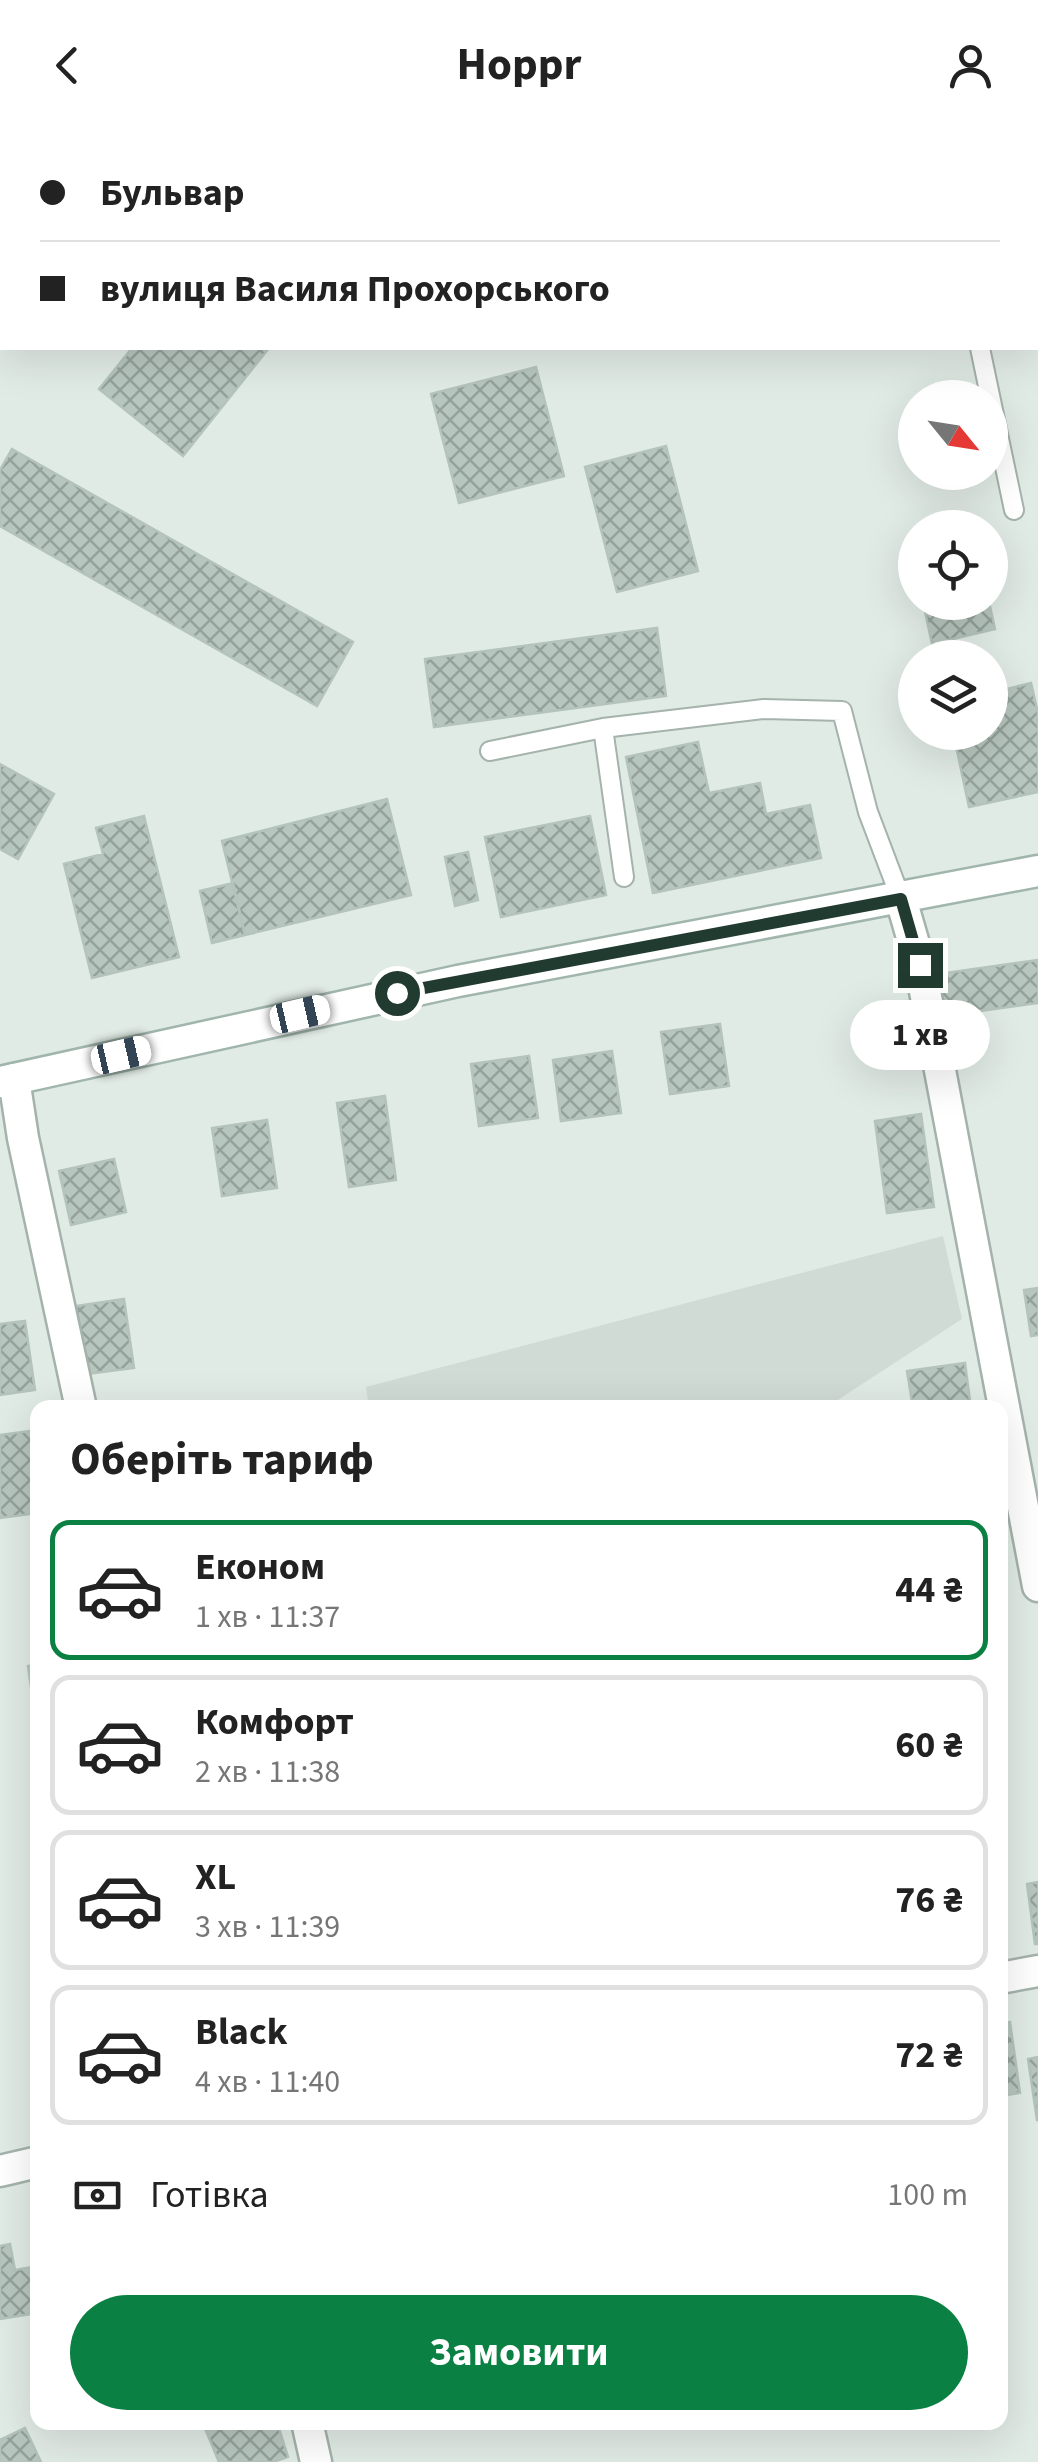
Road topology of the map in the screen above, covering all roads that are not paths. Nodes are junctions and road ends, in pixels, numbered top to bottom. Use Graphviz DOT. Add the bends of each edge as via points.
graph roads {
  1 [pos="980,350"];
  2 [pos="1014,510"];
  3 [pos="603,728"];
  4 [pos="490,751"];
  5 [pos="1038,871"];
  6 [pos="624,877"];
  7 [pos="901,899"];
  8 [pos="7,1081"];
  9 [pos="79,1400"];
  10 [pos="1002,1400"];
  11 [pos="1008,1429"];
  12 [pos="1038,1586"];
  13 [pos="1038,1972"];
  14 [pos="1008,1977"];
  15 [pos="30,2164"];
  16 [pos="0,2171"];
  17 [pos="309,2430"];
  18 [pos="316,2462"];
  1 -- 2 [label="lane"];
  3 -- 4 [label="lane"];
  3 -- 6 [label="lane"];
  3 -- 7 [label="lane" via="764,709 842,711 868,812"];
  5 -- 7 [label="street"];
  7 -- 8 [label="street" via="406,991"];
  7 -- 10 [label="street"];
  8 -- 9 [label="street"];
  11 -- 12 [label="street"];
  13 -- 14 [label="street"];
  15 -- 16 [label="street"];
  17 -- 18 [label="street"];
}
